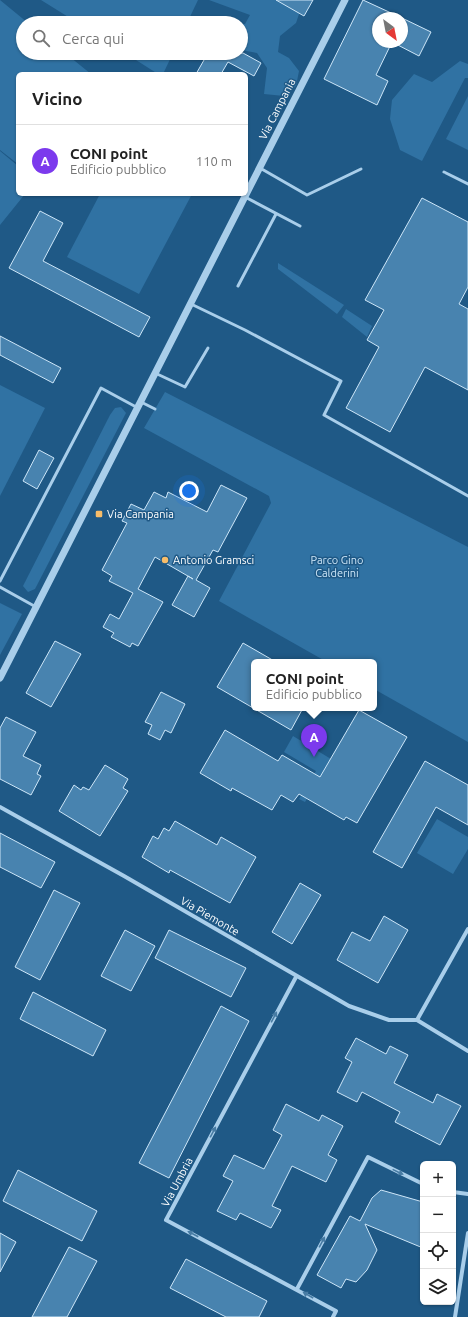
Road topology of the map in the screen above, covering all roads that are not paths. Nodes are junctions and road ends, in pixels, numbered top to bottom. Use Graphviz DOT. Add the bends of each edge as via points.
graph roads {
  1 [pos="345,0"];
  2 [pos="260,168"];
  3 [pos="361,168"];
  4 [pos="444,172"];
  5 [pos="468,184"];
  6 [pos="248,193"];
  7 [pos="246,197"];
  8 [pos="276,214"];
  9 [pos="300,226"];
  10 [pos="238,286"];
  11 [pos="190,304"];
  12 [pos="208,348"];
  13 [pos="155,374"];
  14 [pos="139,405"];
  15 [pos="155,409"];
  16 [pos="468,496"];
  17 [pos="0,581"];
  18 [pos="0,587"];
  19 [pos="36,606"];
  20 [pos="0,678"];
  21 [pos="0,807"];
  22 [pos="468,929"];
  23 [pos="296,977"];
  24 [pos="417,1020"];
  25 [pos="468,1051"];
  26 [pos="420,1183"];
  27 [pos="456,1192"];
  28 [pos="468,1194"];
  29 [pos="468,1233"];
  30 [pos="297,1289"];
  31 [pos="333,1317"];
  32 [pos="455,1317"];
  1 -- 2 [label="street, Via Campania"];
  2 -- 3 [label="lane" via="307,195"];
  2 -- 6 [label="street, Via Campania"];
  4 -- 5 [label="lane"];
  7 -- 8 [label="lane"];
  7 -- 11 [label="street, Via Campania"];
  8 -- 9 [label="lane"];
  8 -- 10 [label="lane"];
  11 -- 13 [label="street, Via Campania"];
  11 -- 16 [label="lane" via="342,380 324,415"];
  12 -- 13 [label="lane" via="185,387"];
  13 -- 14 [label="street, Via Campania"];
  14 -- 15 [label="lane"];
  14 -- 17 [label="lane" via="101,388"];
  14 -- 19 [label="street, Via Campania"];
  18 -- 19 [label="lane"];
  19 -- 20 [label="street, Via Campania"];
  21 -- 23 [label="street, Via Piemonte"];
  22 -- 24 [label="street"];
  23 -- 24 [label="street, Via Piemonte" via="349,1006 389,1020"];
  30 -- 23 [label="street, Via Umbria, one-way" via="166,1220"];
  24 -- 25 [label="street"];
  30 -- 26 [label="street, one-way" via="368,1158"];
  27 -- 28 [label="street"];
  29 -- 32 [label="street"];
  31 -- 30 [label="street, Via Umbria, one-way" via="336,1311"];
}
